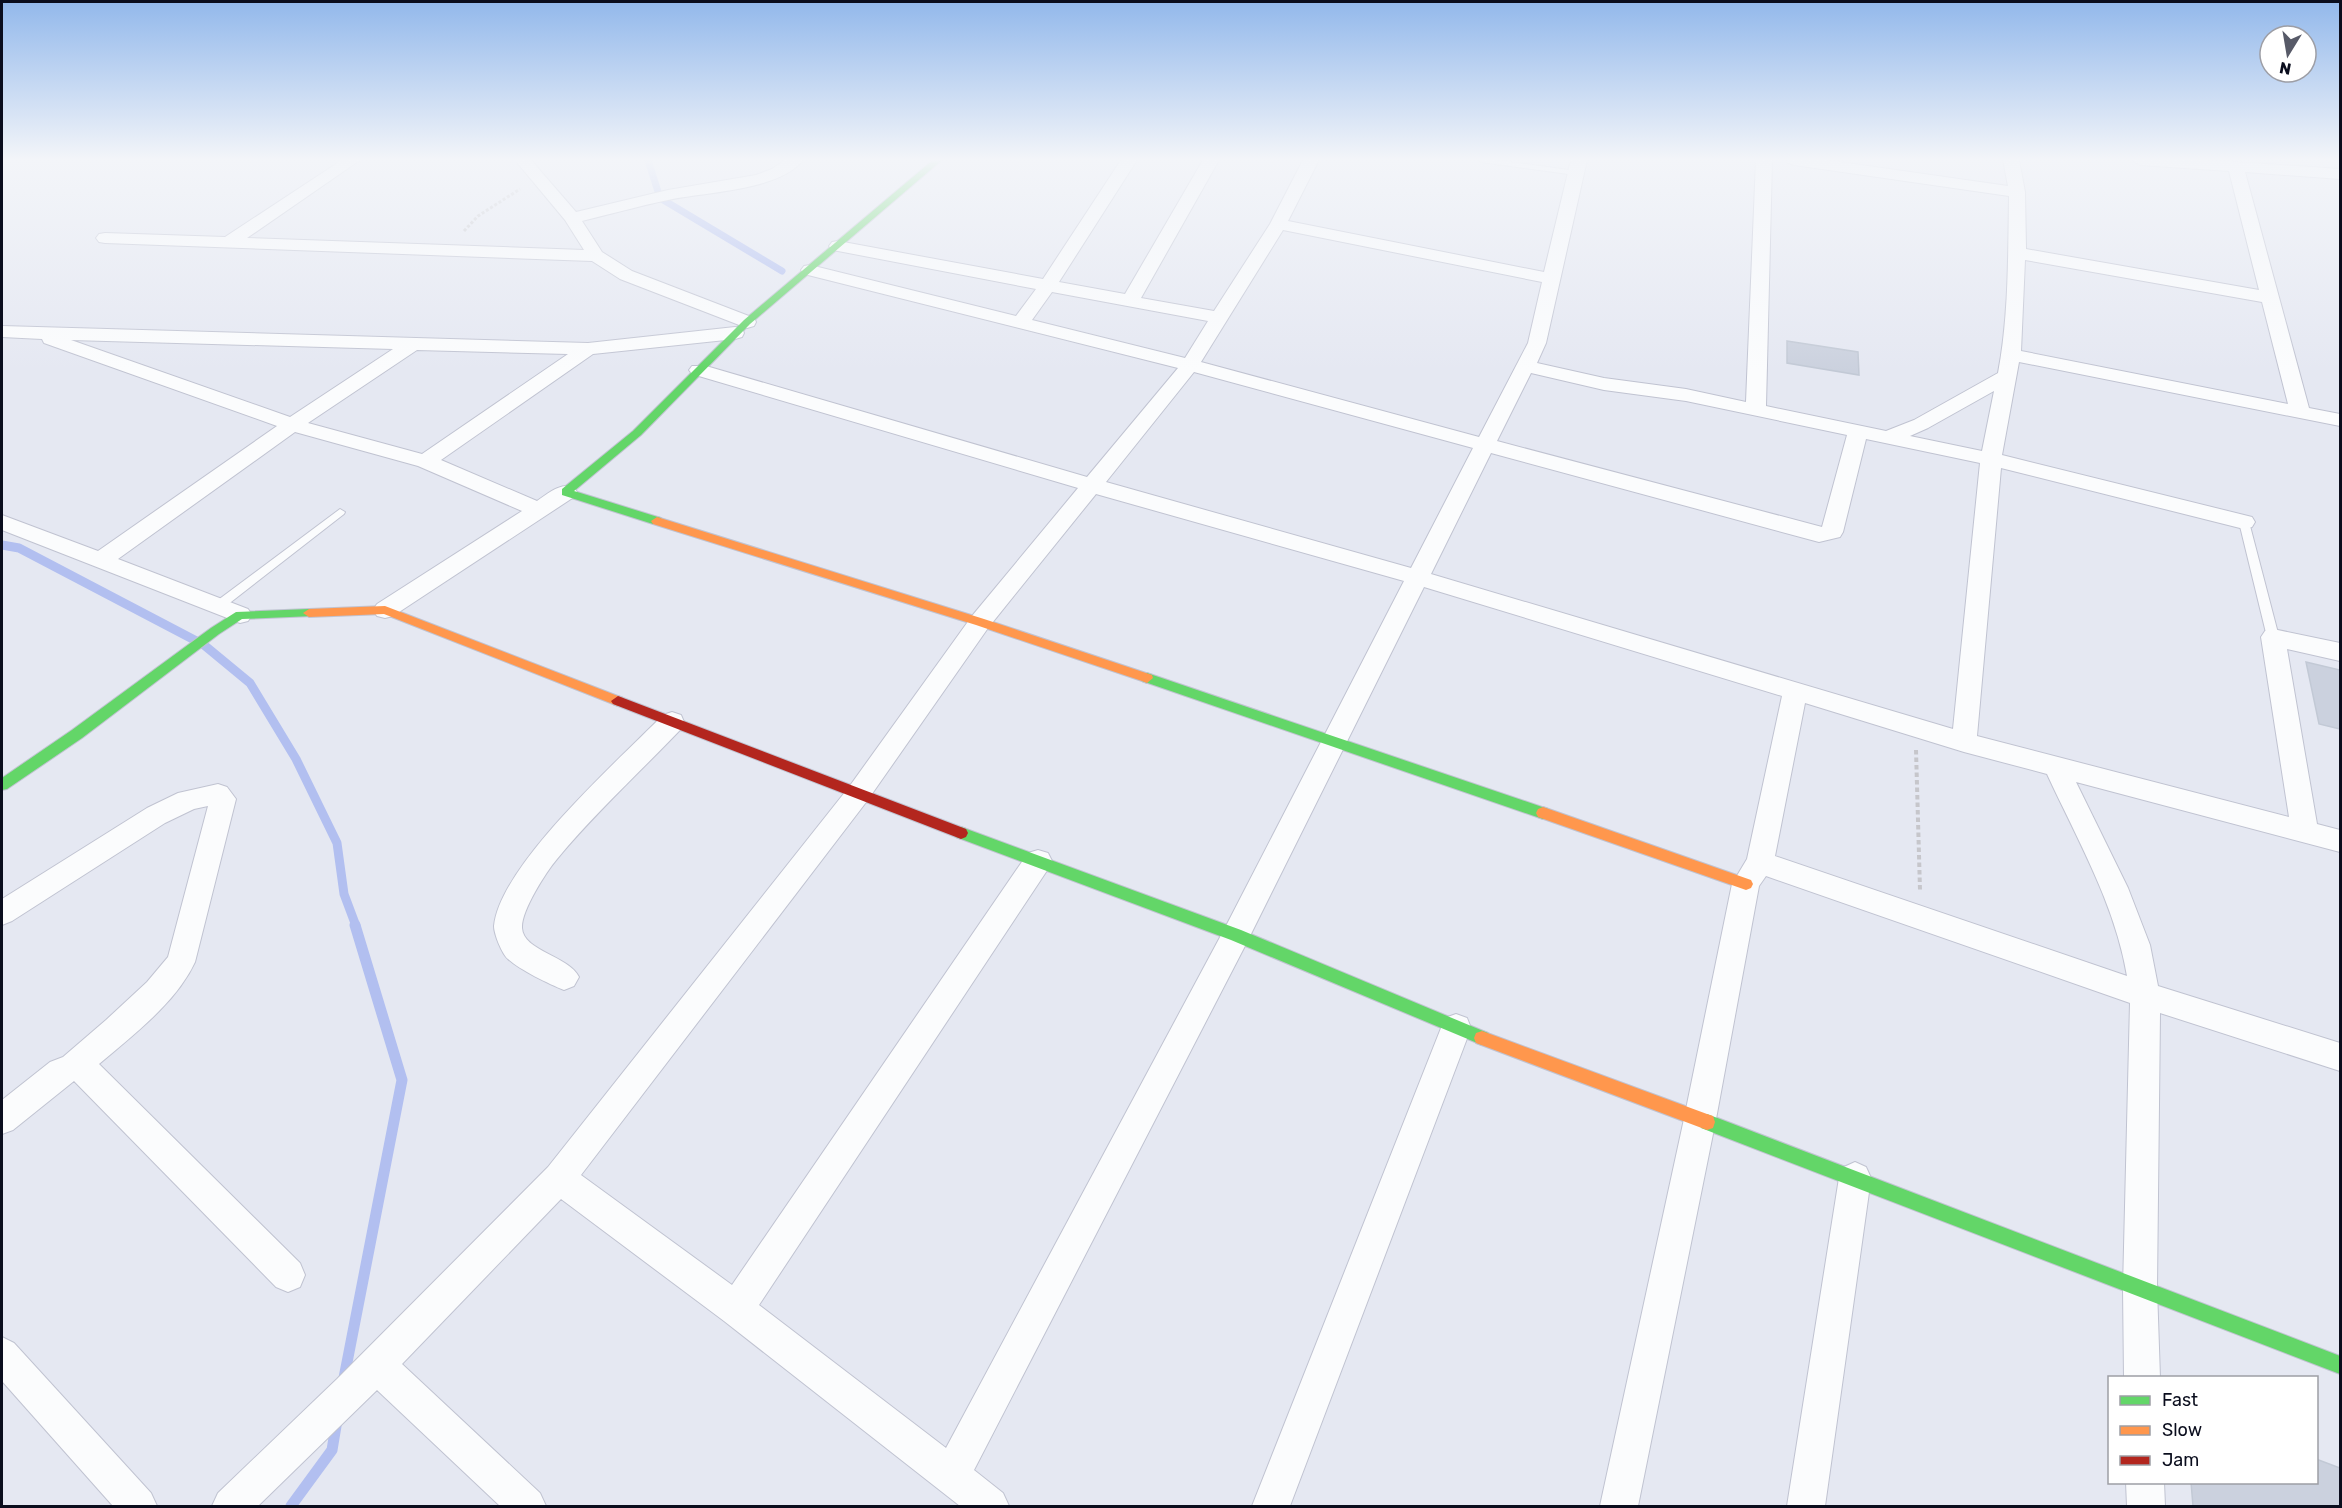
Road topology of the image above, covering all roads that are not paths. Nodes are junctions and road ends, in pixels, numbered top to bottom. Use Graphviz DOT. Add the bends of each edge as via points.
graph roads {
  1 [pos="247,230"];
  2 [pos="580,230"];
  3 [pos="856,230"];
  4 [pos="1083,230"];
  5 [pos="1171,230"];
  6 [pos="1274,230"];
  7 [pos="1310,230"];
  8 [pos="1563,230"];
  9 [pos="1762,230"];
  10 [pos="2017,230"];
  11 [pos="2253,230"];
  12 [pos="105,238"];
  13 [pos="228,243"];
  14 [pos="838,246"];
  15 [pos="2017,253"];
  16 [pos="596,256"];
  17 [pos="810,270"];
  18 [pos="1552,279"];
  19 [pos="1048,285"];
  20 [pos="2271,298"];
  21 [pos="1130,301"];
  22 [pos="1221,318"];
  23 [pos="1020,323"];
  24 [pos="741,328"];
  25 [pos="2,332"];
  26 [pos="29,332"];
  27 [pos="413,344"];
  28 [pos="588,350"];
  29 [pos="2011,355"];
  30 [pos="1190,365"];
  31 [pos="1526,366"];
  32 [pos="699,370"];
  33 [pos="2007,376"];
  34 [pos="1756,410"];
  35 [pos="2300,412"];
  36 [pos="2340,420"];
  37 [pos="292,425"];
  38 [pos="1858,432"];
  39 [pos="1887,438"];
  40 [pos="1488,444"];
  41 [pos="1991,459"];
  42 [pos="425,461"];
  43 [pos="1094,486"];
  44 [pos="566,492"];
  45 [pos="537,508"];
  46 [pos="340,512"];
  47 [pos="2,522"];
  48 [pos="2244,522"];
  49 [pos="101,560"];
  50 [pos="1416,577"];
  51 [pos="218,606"];
  52 [pos="385,610"];
  53 [pos="240,615"];
  54 [pos="981,622"];
  55 [pos="2273,637"];
  56 [pos="2340,652"];
  57 [pos="1795,691"];
  58 [pos="672,722"];
  59 [pos="1334,740"];
  60 [pos="1964,742"];
  61 [pos="2056,766"];
  62 [pos="5,779"];
  63 [pos="858,794"];
  64 [pos="2305,832"];
  65 [pos="2340,841"];
  66 [pos="1038,861"];
  67 [pos="1753,873"];
  68 [pos="2,913"];
  69 [pos="1236,935"];
  70 [pos="564,977"];
  71 [pos="2145,995"];
  72 [pos="1456,1028"];
  73 [pos="2340,1057"];
  74 [pos="74,1067"];
  75 [pos="2,1119"];
  76 [pos="1700,1119"];
  77 [pos="559,1178"];
  78 [pos="1855,1178"];
  79 [pos="288,1275"];
  80 [pos="2140,1288"];
  81 [pos="736,1309"];
  82 [pos="2,1355"];
  83 [pos="377,1365"];
  84 [pos="2340,1365"];
  85 [pos="2142,1376"];
  86 [pos="951,1476"];
  87 [pos="2145,1484"];
  88 [pos="518,1503"];
  89 [pos="138,1506"];
  90 [pos="231,1506"];
  91 [pos="990,1506"];
  92 [pos="1271,1506"];
  93 [pos="1619,1506"];
  94 [pos="1806,1506"];
  95 [pos="2146,1506"];
  1 -- 13 [label="street"];
  2 -- 16 [label="street"];
  3 -- 14 [label="street"];
  4 -- 19 [label="street"];
  5 -- 21 [label="street"];
  6 -- 22 [label="street"];
  7 -- 18 [label="street"];
  8 -- 18 [label="street"];
  9 -- 34 [label="street"];
  10 -- 15 [label="street"];
  11 -- 20 [label="street"];
  12 -- 13 [label="street"];
  13 -- 16 [label="street"];
  14 -- 17 [label="street"];
  14 -- 19 [label="street"];
  15 -- 20 [label="street"];
  15 -- 29 [label="street"];
  16 -- 24 [label="street" via="626,275"];
  17 -- 23 [label="street"];
  17 -- 24 [label="street"];
  18 -- 31 [label="street" via="1538,343"];
  19 -- 21 [label="street"];
  19 -- 23 [label="street"];
  20 -- 35 [label="street"];
  21 -- 22 [label="street"];
  22 -- 30 [label="street"];
  23 -- 30 [label="street"];
  24 -- 28 [label="street"];
  24 -- 32 [label="street"];
  25 -- 26 [label="street"];
  26 -- 27 [label="street"];
  26 -- 37 [label="street"];
  27 -- 28 [label="street"];
  27 -- 37 [label="street"];
  28 -- 42 [label="street"];
  29 -- 33 [label="street"];
  29 -- 35 [label="street"];
  30 -- 40 [label="street"];
  30 -- 43 [label="street"];
  31 -- 34 [label="street"];
  31 -- 40 [label="street"];
  32 -- 43 [label="street"];
  32 -- 44 [label="street" via="637,433"];
  33 -- 39 [label="street" via="1921,424"];
  33 -- 41 [label="street"];
  34 -- 38 [label="street"];
  35 -- 36 [label="street"];
  37 -- 42 [label="street"];
  37 -- 49 [label="street"];
  38 -- 39 [label="street"];
  38 -- 40 [label="street" via="1832,532 1819,535"];
  39 -- 41 [label="street"];
  40 -- 50 [label="street"];
  41 -- 48 [label="street"];
  41 -- 60 [label="street"];
  42 -- 45 [label="street"];
  43 -- 50 [label="street"];
  43 -- 54 [label="street"];
  44 -- 45 [label="street"];
  44 -- 54 [label="street"];
  45 -- 52 [label="street"];
  46 -- 51 [label="lane"];
  47 -- 49 [label="street"];
  48 -- 55 [label="lane"];
  49 -- 51 [label="street"];
  50 -- 57 [label="street"];
  50 -- 59 [label="street"];
  51 -- 53 [label="street"];
  52 -- 53 [label="street"];
  52 -- 58 [label="street"];
  53 -- 62 [label="street" via="77,734"];
  54 -- 59 [label="street"];
  54 -- 63 [label="street"];
  55 -- 56 [label="street"];
  55 -- 64 [label="street"];
  57 -- 60 [label="street"];
  57 -- 67 [label="street"];
  58 -- 63 [label="street"];
  58 -- 70 [label="street" via="546,852 516,900 508,928 517,950"];
  59 -- 67 [label="street"];
  59 -- 69 [label="street"];
  60 -- 61 [label="street"];
  61 -- 64 [label="street"];
  61 -- 71 [label="street" via="2114,888 2132,935"];
  63 -- 66 [label="street"];
  63 -- 77 [label="street"];
  64 -- 65 [label="street"];
  66 -- 69 [label="street"];
  66 -- 81 [label="street"];
  67 -- 71 [label="street" via="1921,918"];
  67 -- 76 [label="street"];
  68 -- 74 [label="street" via="180,804 208,794 218,794 223,799 181,962 148,1001"];
  69 -- 72 [label="street"];
  69 -- 86 [label="street"];
  71 -- 73 [label="street"];
  71 -- 80 [label="street"];
  72 -- 76 [label="street"];
  72 -- 92 [label="street"];
  74 -- 75 [label="street" via="61,1072"];
  74 -- 79 [label="street" via="84,1070"];
  76 -- 78 [label="street"];
  76 -- 93 [label="street"];
  77 -- 81 [label="street"];
  77 -- 83 [label="street"];
  78 -- 80 [label="street"];
  78 -- 94 [label="street"];
  80 -- 84 [label="street"];
  80 -- 85 [label="street"];
  81 -- 86 [label="street"];
  82 -- 89 [label="street"];
  83 -- 88 [label="street"];
  83 -- 90 [label="street"];
  86 -- 91 [label="street"];
  87 -- 95 [label="street"];
}
